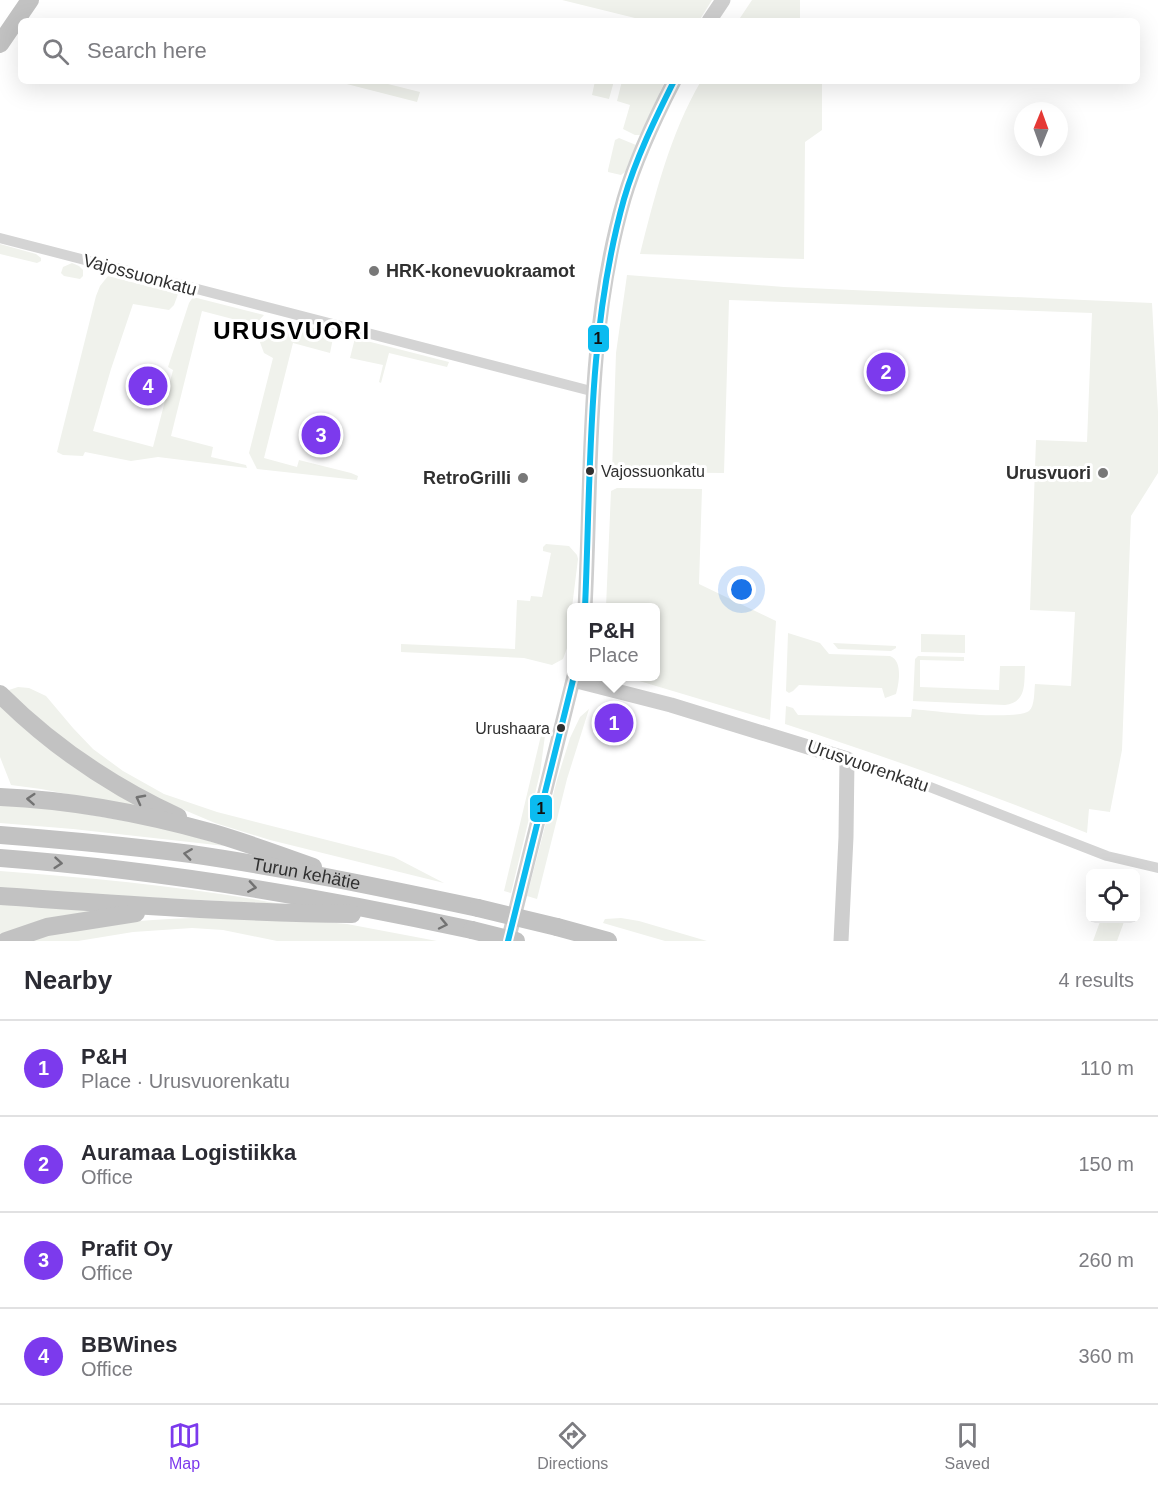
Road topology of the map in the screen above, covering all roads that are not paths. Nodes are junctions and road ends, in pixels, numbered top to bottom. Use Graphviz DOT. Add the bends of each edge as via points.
graph roads {
  1 [pos="30,0"];
  2 [pos="723,0"];
  3 [pos="711,18"];
  4 [pos="0,44"];
  5 [pos="672,84"];
  6 [pos="0,238"];
  7 [pos="595,392"];
  8 [pos="585,603"];
  9 [pos="573,681"];
  10 [pos="585,681"];
  11 [pos="0,694"];
  12 [pos="847,759"];
  13 [pos="0,797"];
  14 [pos="212,833"];
  15 [pos="0,835"];
  16 [pos="0,858"];
  17 [pos="1158,868"];
  18 [pos="369,885"];
  19 [pos="0,896"];
  20 [pos="177,908"];
  21 [pos="399,914"];
  22 [pos="6,941"];
  23 [pos="508,941"];
  24 [pos="516,941"];
  25 [pos="608,941"];
  26 [pos="841,941"];
  1 -- 4 [label="highway"];
  2 -- 3 [label="street"];
  5 -- 7 [label="street" via="650,129 618,223 603,298"];
  6 -- 7 [label="street, Vajossuonkatu"];
  7 -- 8 [label="street"];
  9 -- 23 [label="street"];
  10 -- 12 [label="street, Urusvuorenkatu"];
  14 -- 11 [label="highway, one-way" via="113,784 53,742"];
  12 -- 17 [label="street, Urusvuorenkatu" via="1107,856"];
  12 -- 26 [label="street"];
  14 -- 13 [label="highway, one-way" via="74,804"];
  14 -- 18 [label="highway"];
  18 -- 15 [label="highway, Turun kehätie, one-way" via="192,855"];
  16 -- 21 [label="highway, Turun kehätie, one-way" via="188,877"];
  18 -- 25 [label="highway, Turun kehätie, bridge"];
  19 -- 20 [label="highway"];
  20 -- 21 [label="highway"];
  20 -- 22 [label="highway" via="78,921"];
  21 -- 24 [label="highway, Turun kehätie, one-way, bridge"];
}
